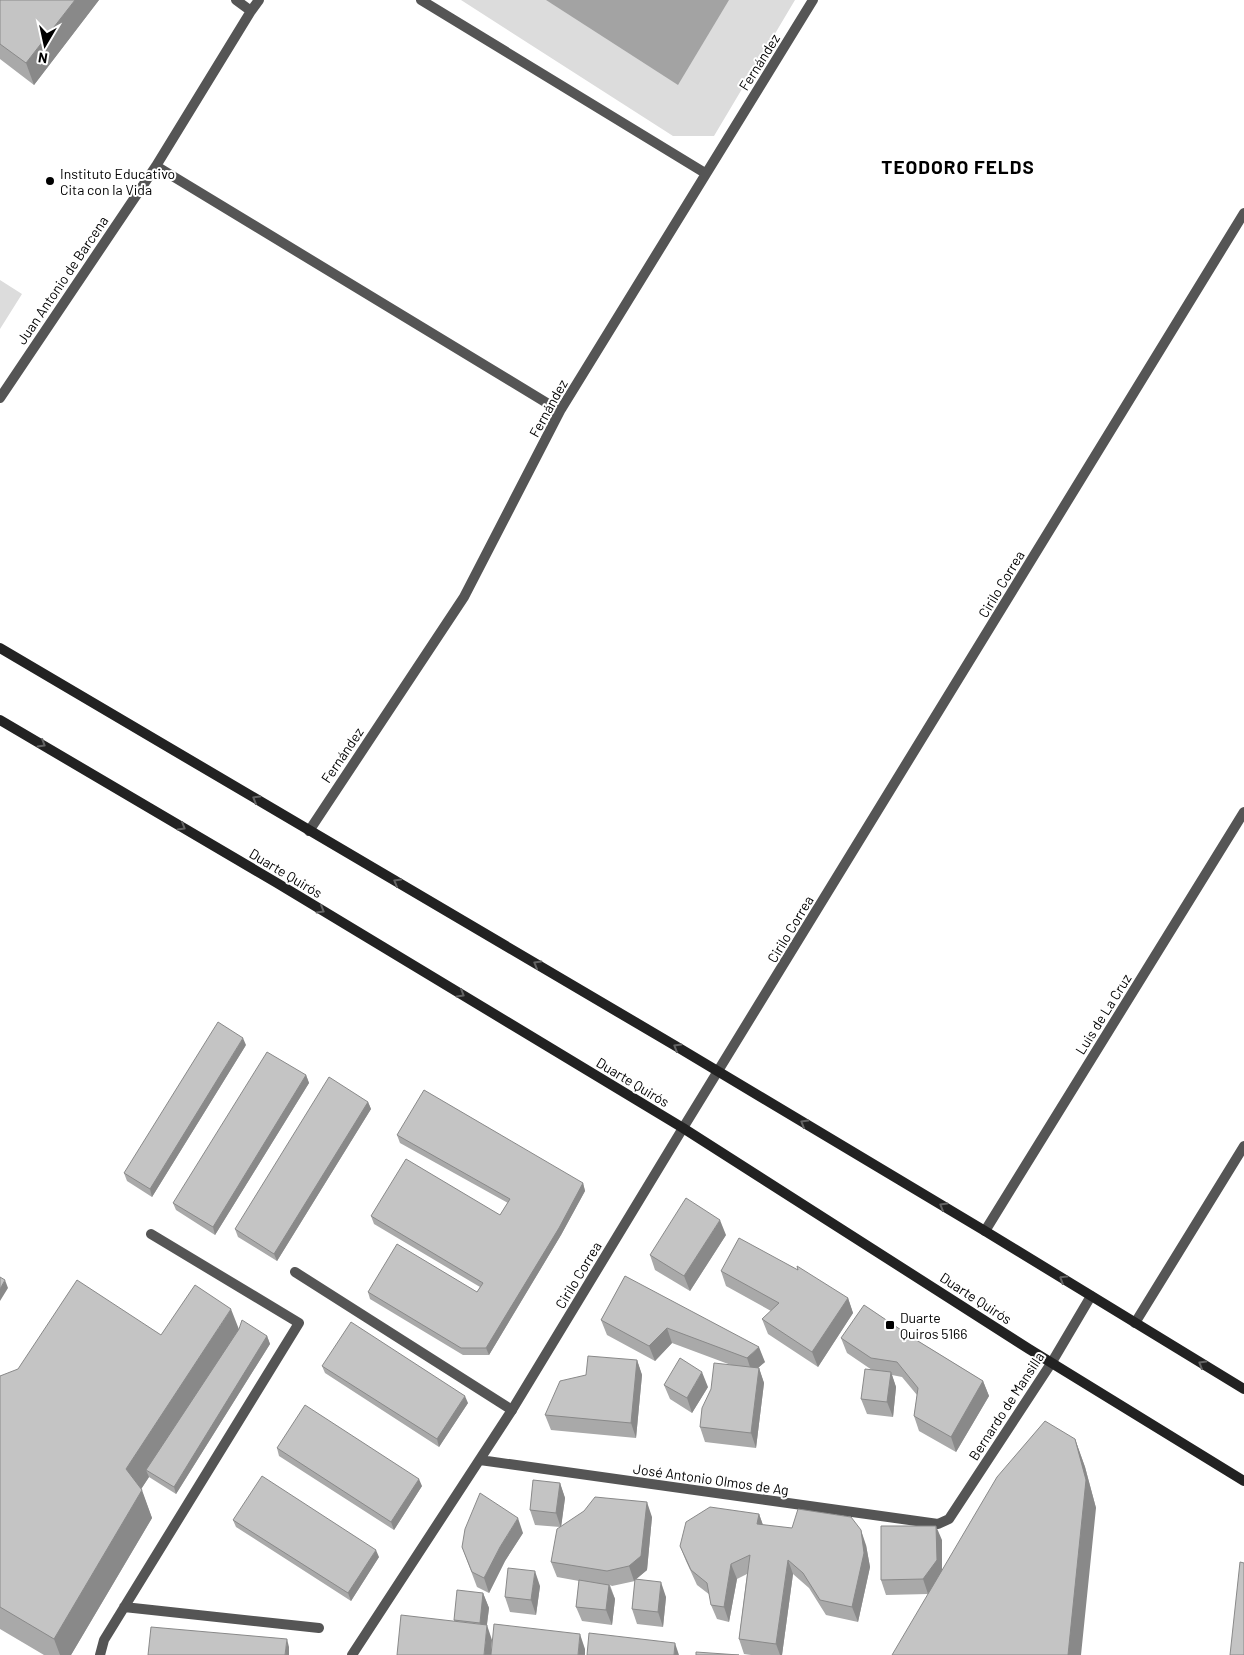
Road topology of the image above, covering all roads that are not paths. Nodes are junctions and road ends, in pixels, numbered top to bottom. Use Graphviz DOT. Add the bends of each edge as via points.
graph roads {
  1 [pos="236,0"];
  2 [pos="259,0"];
  3 [pos="421,0"];
  4 [pos="813,0"];
  5 [pos="250,11"];
  6 [pos="156,166"];
  7 [pos="705,173"];
  8 [pos="1244,214"];
  9 [pos="0,398"];
  10 [pos="560,411"];
  11 [pos="0,648"];
  12 [pos="0,720"];
  13 [pos="1244,812"];
  14 [pos="309,830"];
  15 [pos="718,1072"];
  16 [pos="682,1128"];
  17 [pos="1244,1146"];
  18 [pos="985,1231"];
  19 [pos="151,1234"];
  20 [pos="295,1272"];
  21 [pos="1091,1296"];
  22 [pos="1135,1323"];
  23 [pos="1052,1362"];
  24 [pos="1244,1389"];
  25 [pos="512,1410"];
  26 [pos="480,1460"];
  27 [pos="1244,1481"];
  28 [pos="938,1524"];
  29 [pos="124,1607"];
  30 [pos="319,1628"];
  31 [pos="100,1655"];
  32 [pos="352,1655"];
  1 -- 5 [label="street"];
  2 -- 5 [label="street, Juan Antonio de Barcena"];
  3 -- 7 [label="street"];
  4 -- 7 [label="street, Fernández"];
  5 -- 6 [label="street, Juan Antonio de Barcena"];
  6 -- 9 [label="street, Juan Antonio de Barcena"];
  6 -- 10 [label="street"];
  7 -- 10 [label="street, Fernández"];
  8 -- 15 [label="street, Cirilo Correa"];
  10 -- 14 [label="street, Fernández" via="464,597"];
  14 -- 11 [label="main road, one-way"];
  12 -- 16 [label="main road, Duarte Quirós, one-way"];
  13 -- 18 [label="street, Luis de La Cruz"];
  15 -- 14 [label="main road, one-way"];
  15 -- 16 [label="street, Cirilo Correa"];
  18 -- 15 [label="main road, one-way"];
  16 -- 23 [label="main road, Duarte Quirós"];
  16 -- 25 [label="street, Cirilo Correa"];
  17 -- 22 [label="street"];
  21 -- 18 [label="main road, one-way"];
  19 -- 29 [label="street" via="299,1323"];
  20 -- 25 [label="street"];
  21 -- 22 [label="main road"];
  21 -- 23 [label="street, Bernardo de Mansilla"];
  24 -- 22 [label="main road, one-way"];
  23 -- 27 [label="main road, Duarte Quirós"];
  23 -- 28 [label="street, Bernardo de Mansilla" via="949,1519"];
  25 -- 26 [label="street, Cirilo Correa"];
  26 -- 28 [label="street, José Antonio Olmos de Ag"];
  26 -- 32 [label="street, Cirilo Correa"];
  29 -- 30 [label="street"];
  29 -- 31 [label="street" via="104,1640"];
}
